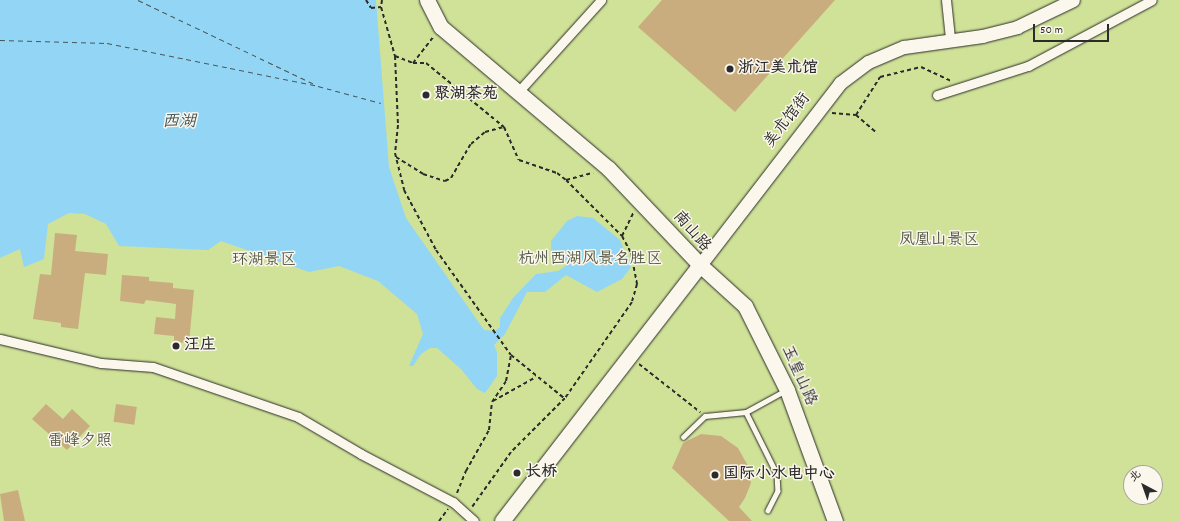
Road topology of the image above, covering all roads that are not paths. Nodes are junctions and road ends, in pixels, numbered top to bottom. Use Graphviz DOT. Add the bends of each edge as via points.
graph roads {
  1 [pos="427,0"];
  2 [pos="601,0"];
  3 [pos="946,0"];
  4 [pos="1073,0"];
  5 [pos="1152,0"];
  6 [pos="950,39"];
  7 [pos="518,92"];
  8 [pos="937,95"];
  9 [pos="700,265"];
  10 [pos="0,339"];
  11 [pos="787,390"];
  12 [pos="746,412"];
  13 [pos="683,437"];
  14 [pos="768,511"];
  15 [pos="474,521"];
  16 [pos="502,521"];
  17 [pos="835,521"];
  1 -- 7 [label="main road, 南山路" via="441,27"];
  2 -- 7 [label="street"];
  3 -- 6 [label="street"];
  4 -- 6 [label="street, 美术馆街" via="1017,27 982,36"];
  5 -- 8 [label="street" via="1028,66"];
  6 -- 9 [label="street, 美术馆街" via="904,46 868,62 840,83"];
  7 -- 9 [label="main road, 南山路" via="608,168"];
  9 -- 11 [label="main road, 玉皇山路" via="745,306"];
  9 -- 16 [label="main road, 南山路"];
  10 -- 15 [label="street" via="101,363 153,367 298,417 361,454 453,502"];
  11 -- 12 [label="lane"];
  11 -- 17 [label="main road, 玉皇山路"];
  12 -- 13 [label="lane" via="705,416"];
  12 -- 14 [label="lane" via="777,474 778,491"];
}
